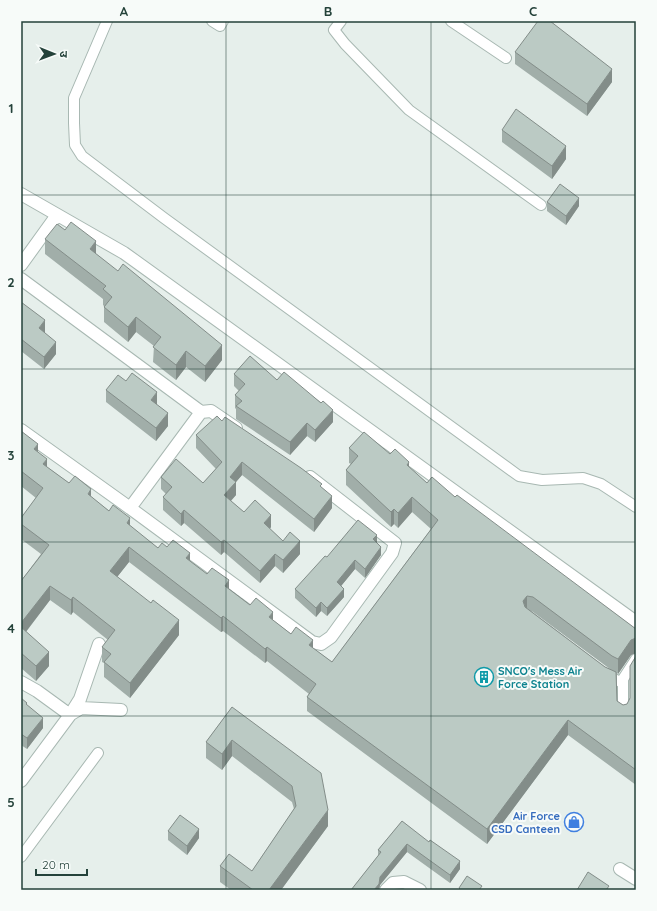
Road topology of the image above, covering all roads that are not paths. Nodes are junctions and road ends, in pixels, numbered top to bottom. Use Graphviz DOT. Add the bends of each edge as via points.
graph roads {
  1 [pos="107,21"];
  2 [pos="212,21"];
  3 [pos="223,21"];
  4 [pos="340,21"];
  5 [pos="452,21"];
  6 [pos="506,58"];
  7 [pos="21,194"];
  8 [pos="541,205"];
  9 [pos="57,215"];
  10 [pos="21,266"];
  11 [pos="21,279"];
  12 [pos="201,412"];
  13 [pos="21,430"];
  14 [pos="249,436"];
  15 [pos="299,470"];
  16 [pos="636,507"];
  17 [pos="130,508"];
  18 [pos="636,622"];
  19 [pos="98,644"];
  20 [pos="636,659"];
  21 [pos="596,668"];
  22 [pos="21,682"];
  23 [pos="623,683"];
  24 [pos="121,710"];
  25 [pos="623,714"];
  26 [pos="70,715"];
  27 [pos="98,754"];
  28 [pos="21,781"];
  29 [pos="21,857"];
  30 [pos="620,870"];
  31 [pos="636,879"];
  32 [pos="386,890"];
  33 [pos="420,890"];
  1 -- 16 [label="lane" via="74,98 75,145 82,156 519,476 542,480 583,478 601,484"];
  2 -- 3 [label="lane" via="220,26"];
  4 -- 8 [label="lane" via="334,30 409,110"];
  5 -- 6 [label="lane"];
  7 -- 9 [label="street"];
  9 -- 10 [label="street"];
  9 -- 18 [label="street" via="124,253"];
  11 -- 12 [label="street"];
  12 -- 14 [label="street" via="211,411"];
  12 -- 17 [label="street"];
  13 -- 17 [label="street"];
  15 -- 17 [label="street" via="395,543 392,553 331,637 321,644 312,642"];
  19 -- 26 [label="street" via="80,699"];
  20 -- 23 [label="lane"];
  21 -- 23 [label="lane"];
  22 -- 26 [label="street"];
  23 -- 25 [label="lane"];
  24 -- 26 [label="street" via="81,708"];
  26 -- 28 [label="street"];
  27 -- 29 [label="lane"];
  30 -- 31 [label="street"];
  32 -- 33 [label="street" via="393,883 404,882"];
}
